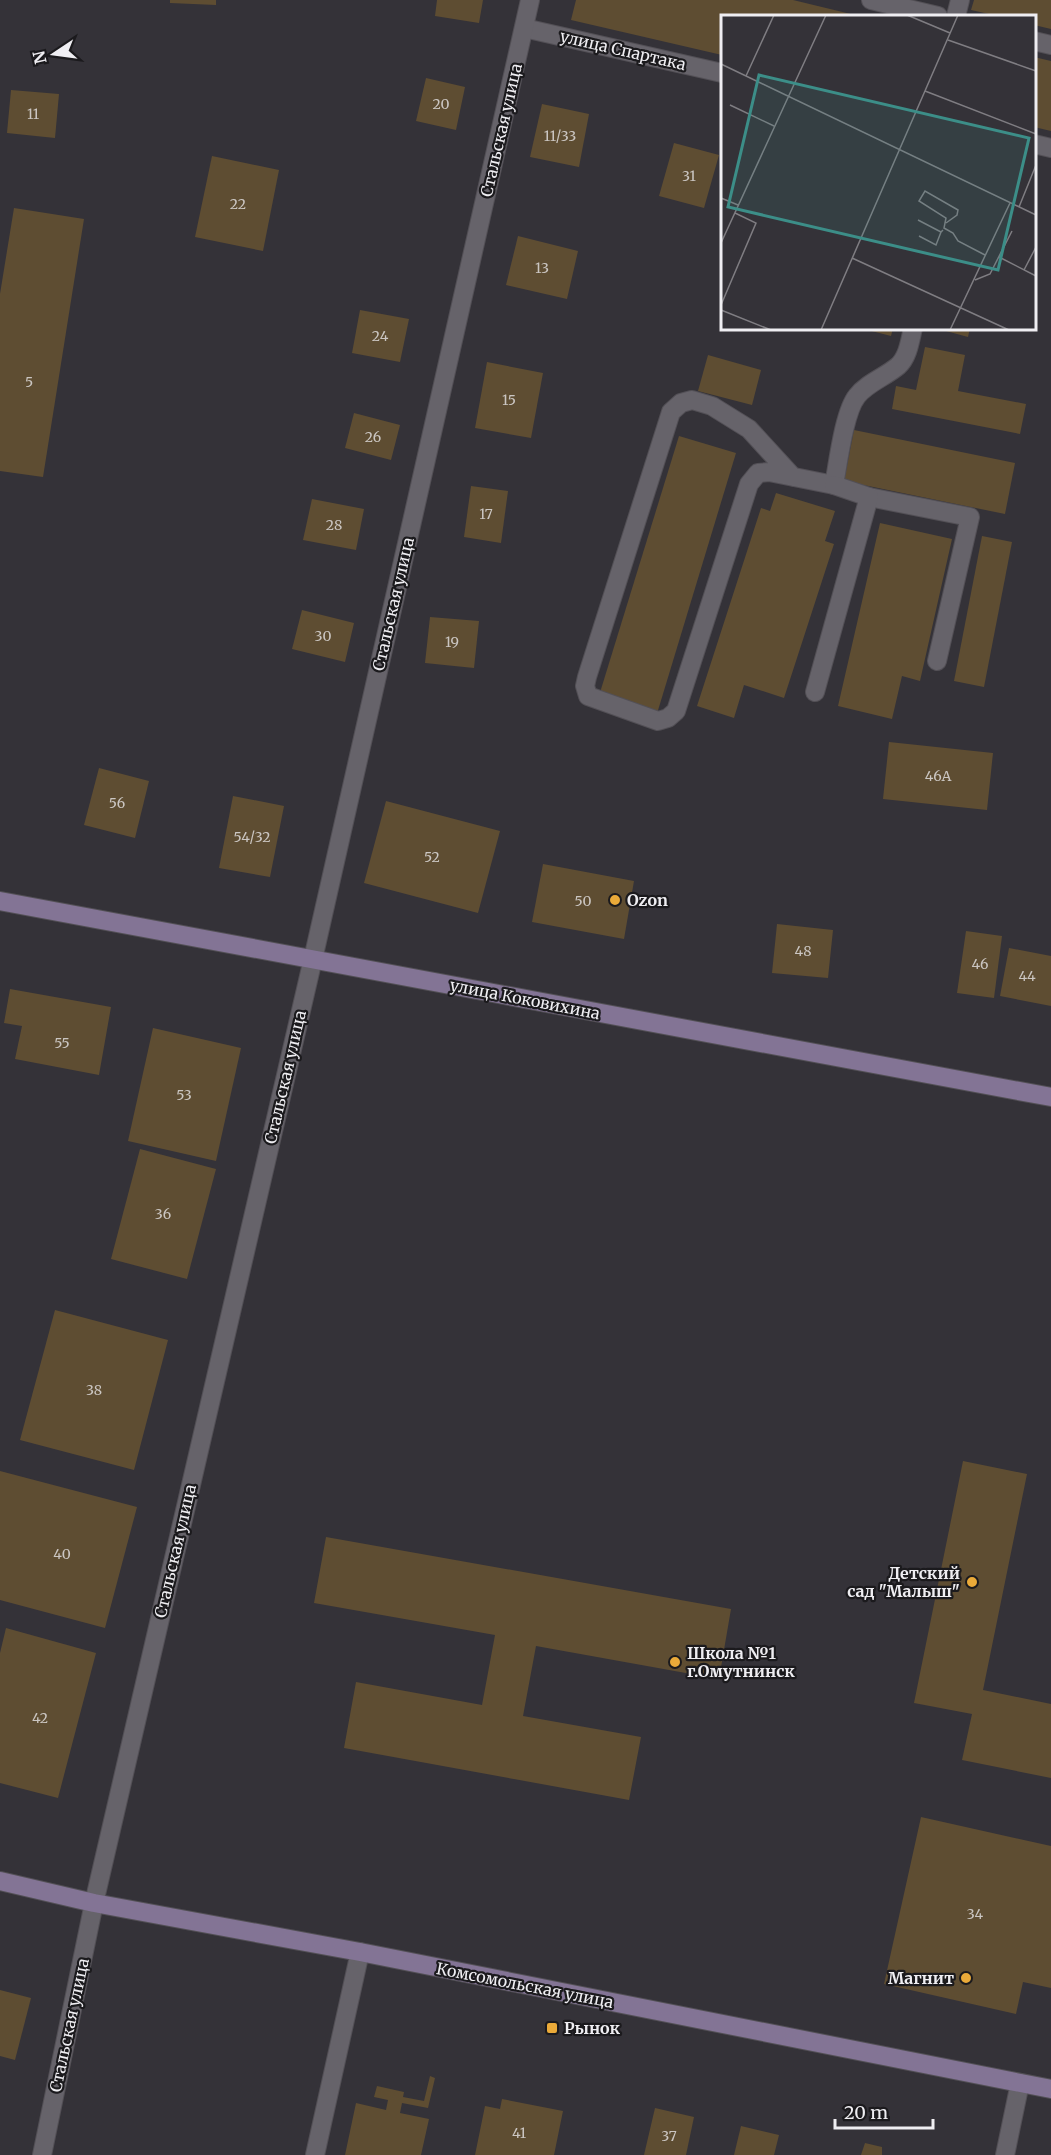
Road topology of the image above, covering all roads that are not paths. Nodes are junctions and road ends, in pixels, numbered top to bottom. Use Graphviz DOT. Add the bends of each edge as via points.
graph roads {
  1 [pos="530,0"];
  2 [pos="871,0"];
  3 [pos="960,0"];
  4 [pos="934,15"];
  5 [pos="956,15"];
  6 [pos="524,28"];
  7 [pos="1036,40"];
  8 [pos="1051,45"];
  9 [pos="721,73"];
  10 [pos="1036,144"];
  11 [pos="1051,148"];
  12 [pos="912,330"];
  13 [pos="793,477"];
  14 [pos="834,485"];
  15 [pos="869,497"];
  16 [pos="936,661"];
  17 [pos="815,692"];
  18 [pos="0,901"];
  19 [pos="313,959"];
  20 [pos="1051,1097"];
  21 [pos="0,1881"];
  22 [pos="94,1903"];
  23 [pos="360,1952"];
  24 [pos="1020,2083"];
  25 [pos="1051,2089"];
  26 [pos="42,2155"];
  27 [pos="315,2155"];
  28 [pos="1005,2155"];
  1 -- 6 [label="street, Стальская улица"];
  2 -- 4 [label="street"];
  3 -- 5 [label="street"];
  6 -- 9 [label="street, улица Спартака"];
  6 -- 19 [label="street, Стальская улица"];
  7 -- 8 [label="street"];
  10 -- 11 [label="street"];
  12 -- 14 [label="street" via="907,352 898,366 857,395 850,407"];
  13 -- 13 [label="street" via="758,473 749,484 676,711 658,721 588,696 587,677 671,412 692,400 711,406 748,429"];
  13 -- 14 [label="street"];
  14 -- 15 [label="street"];
  15 -- 16 [label="street" via="970,517"];
  15 -- 17 [label="street"];
  18 -- 19 [label="main road, улица Коковихина"];
  19 -- 20 [label="main road, улица Коковихина"];
  19 -- 22 [label="street, Стальская улица"];
  21 -- 22 [label="main road, Комсомольская улица"];
  22 -- 23 [label="main road, Комсомольская улица"];
  22 -- 26 [label="street, Стальская улица"];
  23 -- 24 [label="main road, Комсомольская улица"];
  23 -- 27 [label="street"];
  24 -- 25 [label="main road, Комсомольская улица"];
  24 -- 28 [label="street"];
}
